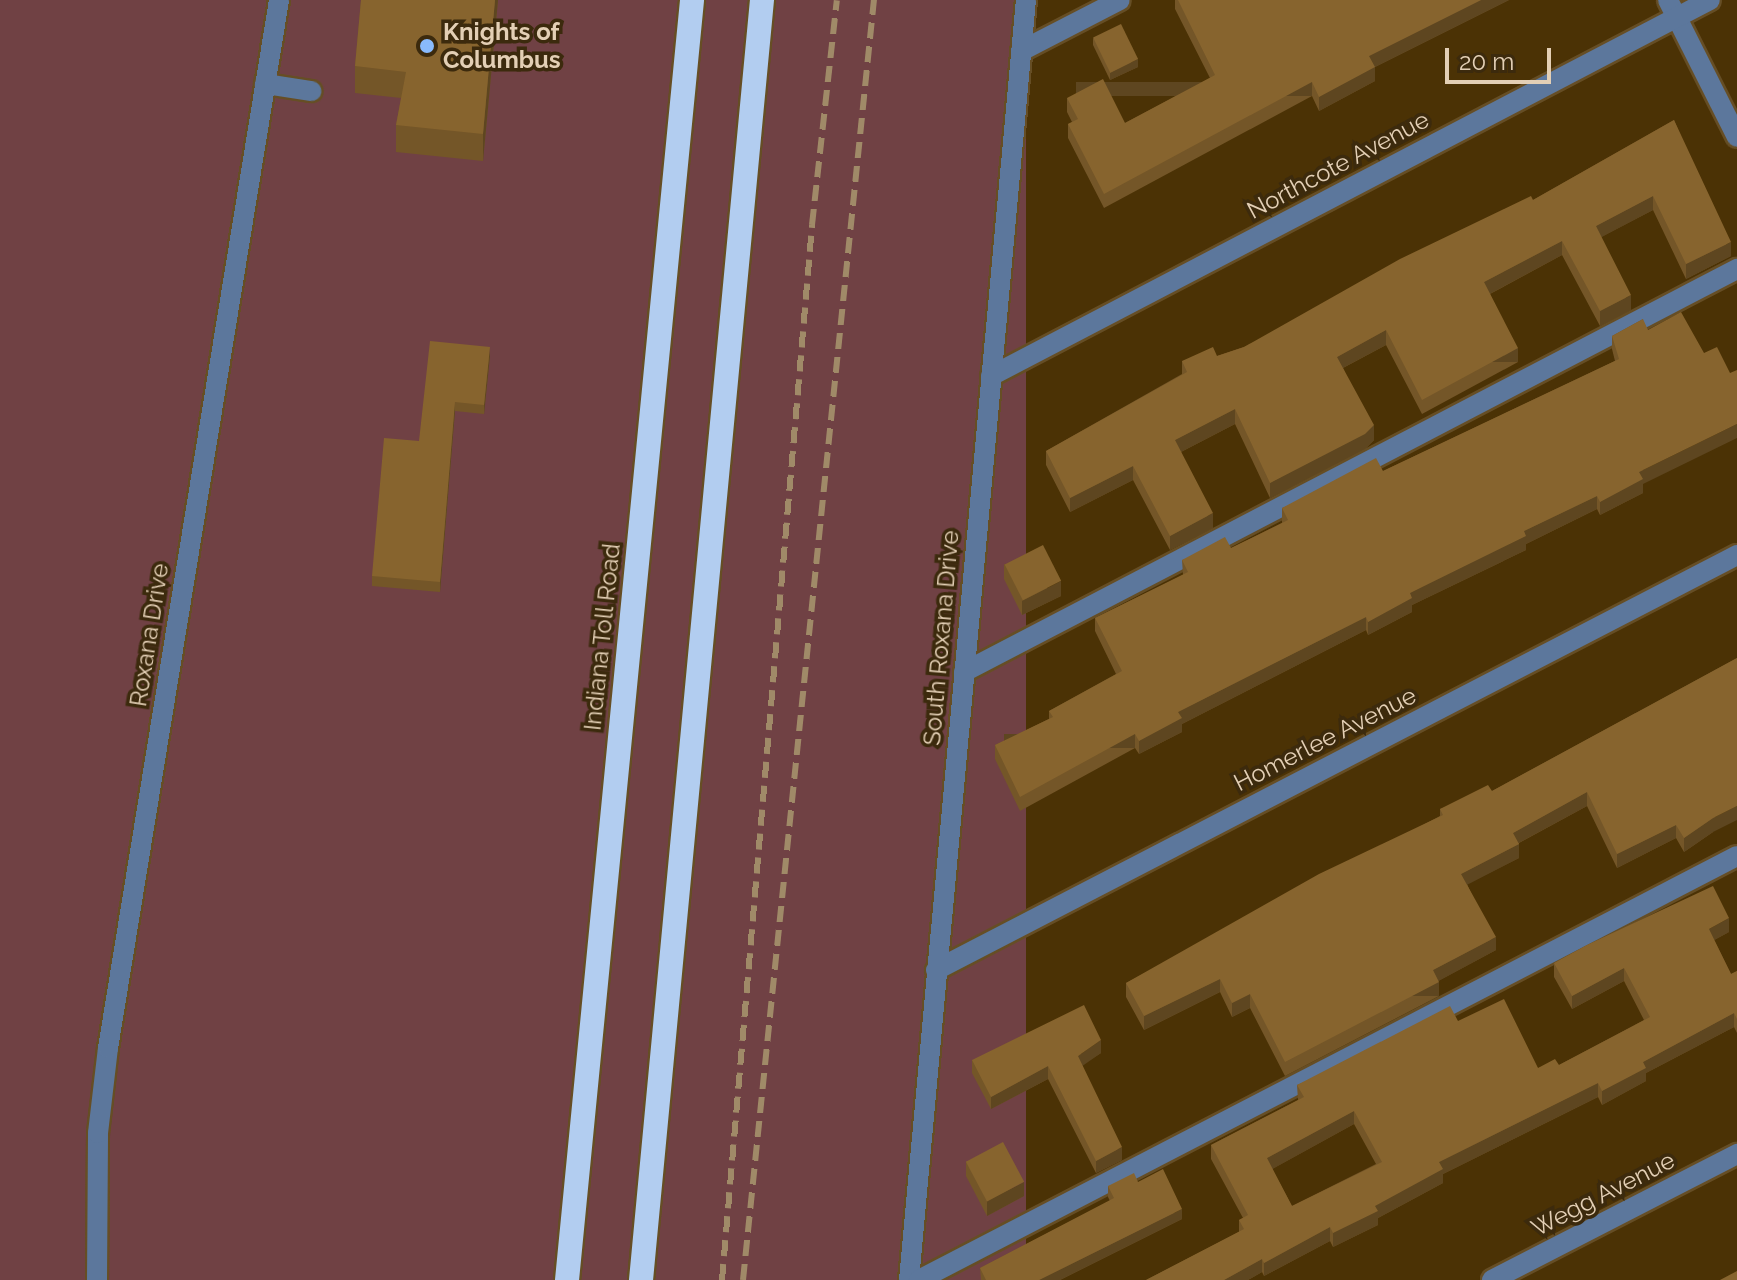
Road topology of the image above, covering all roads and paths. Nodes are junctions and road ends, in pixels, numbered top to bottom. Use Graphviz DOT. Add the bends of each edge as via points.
graph roads {
  1 [pos="279,0"];
  2 [pos="692,0"];
  3 [pos="762,0"];
  4 [pos="1026,0"];
  5 [pos="1120,0"];
  6 [pos="1710,0"];
  7 [pos="1673,8"];
  8 [pos="1021,51"];
  9 [pos="265,84"];
  10 [pos="311,91"];
  11 [pos="1737,137"];
  12 [pos="1737,269"];
  13 [pos="991,376"];
  14 [pos="1737,555"];
  15 [pos="964,672"];
  16 [pos="1737,856"];
  17 [pos="936,970"];
  18 [pos="1737,1154"];
  19 [pos="97,1280"];
  20 [pos="567,1280"];
  21 [pos="641,1280"];
  22 [pos="909,1280"];
  23 [pos="919,1280"];
  24 [pos="1492,1280"];
  1 -- 9 [label="street, Roxana Drive"];
  2 -- 20 [label="highway, Indiana Toll Road"];
  3 -- 21 [label="highway"];
  4 -- 8 [label="street, South Roxana Drive"];
  5 -- 8 [label="street"];
  6 -- 7 [label="street, Northcote Avenue"];
  7 -- 11 [label="street"];
  7 -- 13 [label="street, Northcote Avenue"];
  8 -- 13 [label="street, South Roxana Drive"];
  9 -- 10 [label="street"];
  9 -- 19 [label="street, Roxana Drive" via="108,1048 98,1133"];
  12 -- 15 [label="street"];
  13 -- 15 [label="street, South Roxana Drive"];
  14 -- 17 [label="street, Homerlee Avenue"];
  15 -- 17 [label="street, South Roxana Drive"];
  16 -- 23 [label="street"];
  17 -- 22 [label="street, South Roxana Drive"];
  18 -- 24 [label="street, Wegg Avenue"];
}
